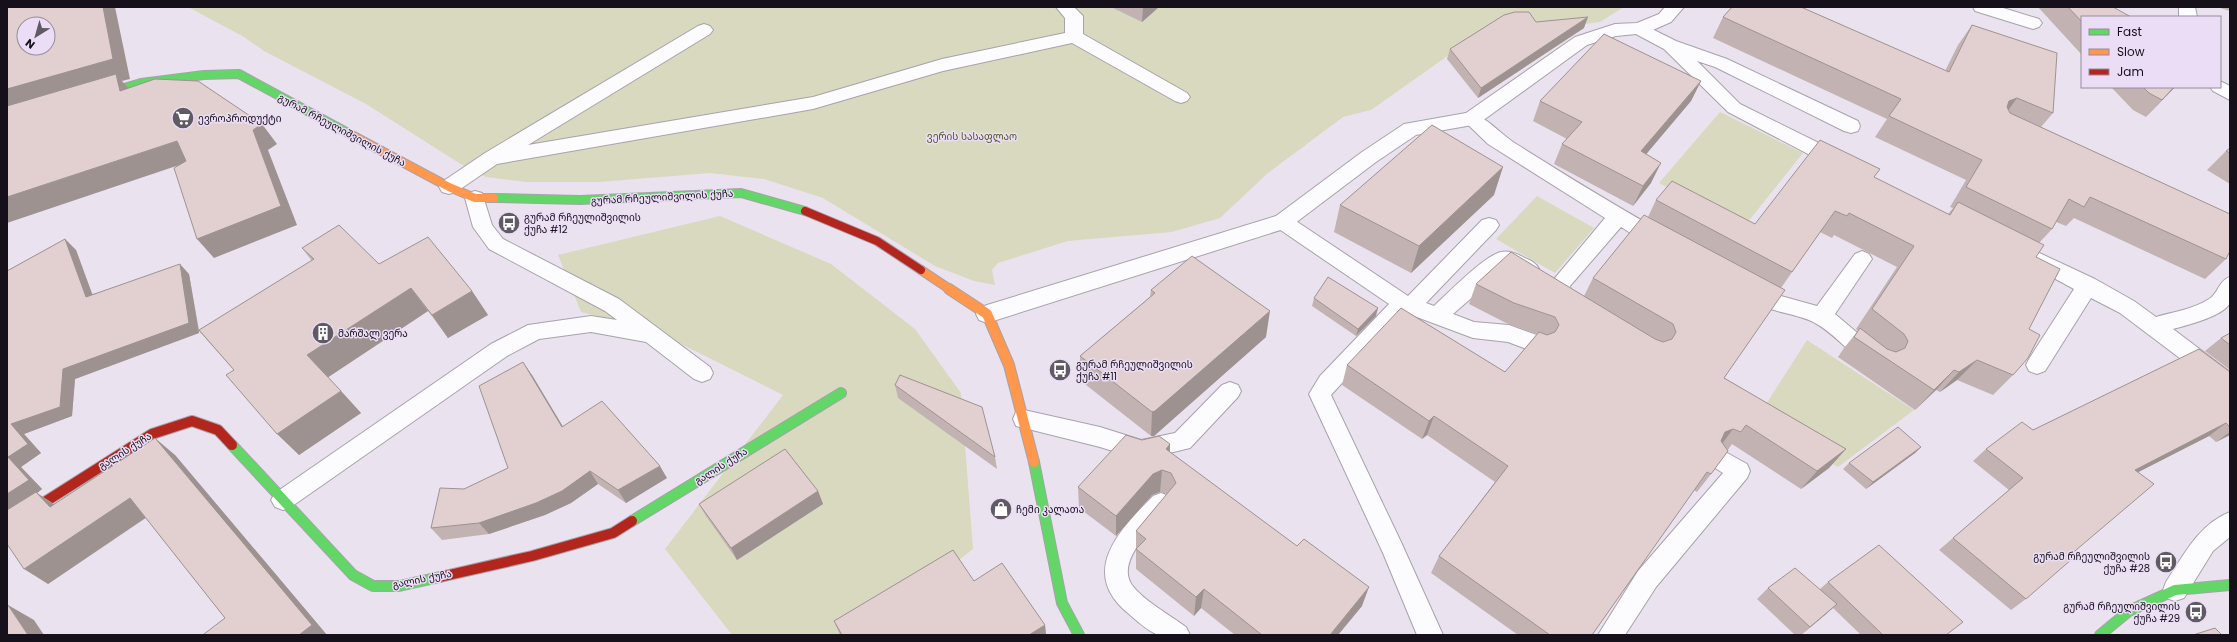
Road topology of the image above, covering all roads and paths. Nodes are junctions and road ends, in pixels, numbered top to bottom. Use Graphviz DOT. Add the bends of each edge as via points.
graph roads {
  1 [pos="1064,7"];
  2 [pos="1675,7"];
  3 [pos="1980,7"];
  4 [pos="2033,23"];
  5 [pos="1640,29"];
  6 [pos="704,30"];
  7 [pos="1074,37"];
  8 [pos="1670,45"];
  9 [pos="2221,88"];
  10 [pos="2230,94"];
  11 [pos="1182,97"];
  12 [pos="89,99"];
  13 [pos="1471,119"];
  14 [pos="1851,126"];
  15 [pos="492,158"];
  16 [pos="1853,168"];
  17 [pos="449,187"];
  18 [pos="475,198"];
  19 [pos="1618,216"];
  20 [pos="1283,222"];
  21 [pos="1489,225"];
  22 [pos="1679,249"];
  23 [pos="2018,251"];
  24 [pos="1862,259"];
  25 [pos="1734,279"];
  26 [pos="1560,284"];
  27 [pos="2088,285"];
  28 [pos="2230,285"];
  29 [pos="1407,304"];
  30 [pos="1588,313"];
  31 [pos="987,314"];
  32 [pos="1437,316"];
  33 [pos="1822,316"];
  34 [pos="2154,326"];
  35 [pos="652,335"];
  36 [pos="1537,344"];
  37 [pos="1878,362"];
  38 [pos="2037,365"];
  39 [pos="702,373"];
  40 [pos="2230,384"];
  41 [pos="1230,391"];
  42 [pos="841,392"];
  43 [pos="1024,419"];
  44 [pos="1720,459"];
  45 [pos="283,500"];
  46 [pos="1161,503"];
  47 [pos="2230,522"];
  48 [pos="7,526"];
  49 [pos="2230,585"];
  50 [pos="2175,590"];
  51 [pos="1079,635"];
  52 [pos="1177,635"];
  53 [pos="1430,635"];
  54 [pos="1611,635"];
  55 [pos="2100,635"];
  1 -- 7 [label="lane" via="1074,16"];
  2 -- 5 [label="street" via="1665,18"];
  3 -- 4 [label="lane"];
  5 -- 8 [label="lane"];
  5 -- 13 [label="street" via="1615,30 1581,41"];
  6 -- 15 [label="lane"];
  7 -- 11 [label="lane"];
  7 -- 15 [label="lane" via="942,65 813,103"];
  8 -- 14 [label="lane" via="1721,63"];
  8 -- 16 [label="lane" via="1734,108"];
  9 -- 10 [label="lane"];
  12 -- 17 [label="street, გურამ რჩეულიშვილის ქუჩა" via="141,83 204,75 239,74"];
  13 -- 19 [label="lane" via="1495,139"];
  13 -- 20 [label="street" via="1411,129 1369,157"];
  15 -- 17 [label="lane"];
  17 -- 18 [label="street, გურამ რჩეულიშვილის ქუჩა"];
  18 -- 31 [label="street, გურამ რჩეულიშვილის ქუჩა" via="580,200 741,193 808,212 877,241"];
  18 -- 35 [label="lane" via="483,227 496,244 612,305"];
  19 -- 22 [label="lane"];
  19 -- 26 [label="lane"];
  20 -- 29 [label="lane"];
  20 -- 31 [label="street"];
  21 -- 29 [label="lane"];
  23 -- 27 [label="lane"];
  24 -- 33 [label="lane"];
  25 -- 33 [label="lane" via="1776,302"];
  26 -- 30 [label="lane" via="1561,293 1568,301"];
  26 -- 32 [label="lane" via="1511,260 1503,259"];
  27 -- 34 [label="lane"];
  27 -- 38 [label="lane"];
  28 -- 34 [label="lane" via="2218,304 2188,317"];
  29 -- 32 [label="lane"];
  29 -- 53 [label="lane" via="1328,382 1320,394"];
  31 -- 43 [label="street" via="1009,365"];
  32 -- 36 [label="lane" via="1473,330 1509,334"];
  33 -- 37 [label="lane"];
  34 -- 40 [label="lane"];
  35 -- 39 [label="lane"];
  35 -- 45 [label="lane" via="591,324 535,331 499,350"];
  41 -- 43 [label="lane" via="1182,441 1141,450 1100,437"];
  42 -- 45 [label="street, გალის ქუჩა" via="613,533 532,556 398,586 373,586 353,575"];
  43 -- 51 [label="street" via="1062,603"];
  44 -- 54 [label="lane" via="1740,471 1647,579"];
  45 -- 48 [label="street, გალის ქუჩა" via="218,430 192,420 152,434"];
  46 -- 52 [label="lane" via="1128,539 1115,569 1122,592"];
  47 -- 50 [label="lane" via="2205,543"];
  49 -- 50 [label="street"];
  50 -- 55 [label="street" via="2129,612"];
}
